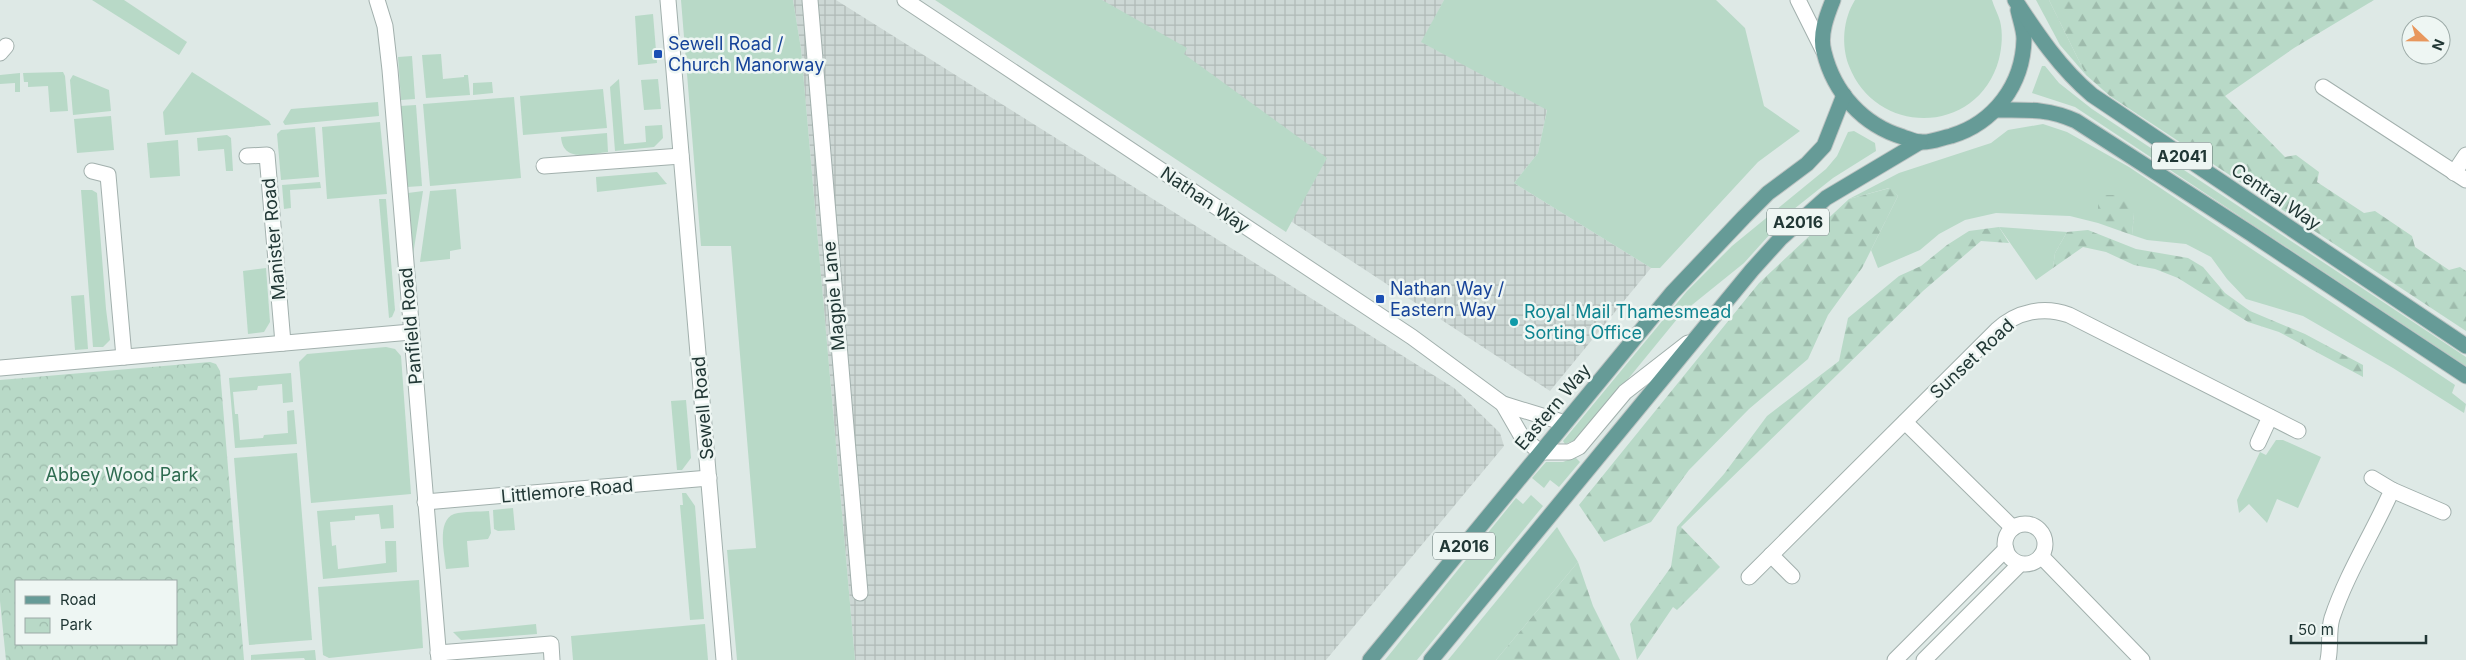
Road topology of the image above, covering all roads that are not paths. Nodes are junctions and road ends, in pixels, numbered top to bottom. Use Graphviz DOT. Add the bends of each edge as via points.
graph roads {
  1 [pos="376,0"];
  2 [pos="668,0"];
  3 [pos="810,0"];
  4 [pos="905,0"];
  5 [pos="1798,0"];
  6 [pos="1833,0"];
  7 [pos="2015,1"];
  8 [pos="1823,50"];
  9 [pos="2323,86"];
  10 [pos="1844,95"];
  11 [pos="1995,110"];
  12 [pos="1920,142"];
  13 [pos="2466,155"];
  14 [pos="247,156"];
  15 [pos="681,156"];
  16 [pos="544,166"];
  17 [pos="92,171"];
  18 [pos="2460,177"];
  19 [pos="411,332"];
  20 [pos="1701,332"];
  21 [pos="283,343"];
  22 [pos="2466,346"];
  23 [pos="124,357"];
  24 [pos="0,368"];
  25 [pos="2466,376"];
  26 [pos="1503,404"];
  27 [pos="2270,417"];
  28 [pos="1905,422"];
  29 [pos="1564,423"];
  30 [pos="2298,431"];
  31 [pos="2258,443"];
  32 [pos="1540,452"];
  33 [pos="709,478"];
  34 [pos="2372,478"];
  35 [pos="2392,490"];
  36 [pos="425,502"];
  37 [pos="2443,512"];
  38 [pos="2013,528"];
  39 [pos="2006,549"];
  40 [pos="1771,555"];
  41 [pos="2041,556"];
  42 [pos="2020,564"];
  43 [pos="1792,576"];
  44 [pos="1750,577"];
  45 [pos="860,593"];
  46 [pos="438,657"];
  47 [pos="552,660"];
  48 [pos="724,660"];
  49 [pos="1370,660"];
  50 [pos="1431,660"];
  51 [pos="1895,660"];
  52 [pos="1924,660"];
  53 [pos="2142,660"];
  54 [pos="2328,660"];
  1 -- 19 [label="street, Panfield Road" via="388,47"];
  2 -- 15 [label="street, Sewell Road"];
  3 -- 45 [label="street, Magpie Lane"];
  4 -- 26 [label="street, Nathan Way" via="1412,337"];
  5 -- 8 [label="street"];
  6 -- 8 [label="main road" via="1825,19"];
  7 -- 11 [label="main road" via="2024,39 2019,72"];
  7 -- 22 [label="main road, Central Way / A2041" via="2070,77 2092,96"];
  8 -- 10 [label="main road"];
  9 -- 18 [label="street"];
  10 -- 12 [label="main road" via="1873,125"];
  10 -- 29 [label="main road, Eastern Way / A2016" via="1824,146 1808,164 1768,193 1716,244"];
  11 -- 12 [label="main road" via="1969,130"];
  11 -- 25 [label="main road, A2041" via="2037,109 2056,112 2076,121"];
  12 -- 20 [label="main road, A2016" via="1852,181 1802,218 1752,270"];
  13 -- 18 [label="street"];
  14 -- 21 [label="street, Manister Road" via="267,155"];
  15 -- 16 [label="street"];
  15 -- 33 [label="street, Sewell Road"];
  17 -- 23 [label="street" via="108,175"];
  19 -- 21 [label="street"];
  19 -- 36 [label="street, Panfield Road"];
  20 -- 32 [label="street" via="1625,392 1579,447 1569,452"];
  20 -- 50 [label="main road, A2016"];
  21 -- 23 [label="street"];
  23 -- 24 [label="street"];
  26 -- 29 [label="street, Nathan Way"];
  26 -- 32 [label="street, Nathan Way" via="1522,437"];
  27 -- 28 [label="street, Sunset Road" via="2069,315 2033,311 2004,324"];
  27 -- 30 [label="street, Sunset Road"];
  27 -- 31 [label="street"];
  28 -- 38 [label="street"];
  28 -- 40 [label="street, Sunset Road"];
  29 -- 32 [label="main road, Eastern Way / A2016"];
  32 -- 49 [label="main road, Eastern Way / A2016"];
  33 -- 36 [label="street, Littlemore Road"];
  33 -- 48 [label="street, Sewell Road"];
  34 -- 35 [label="street"];
  35 -- 37 [label="street"];
  35 -- 54 [label="street" via="2332,618"];
  36 -- 46 [label="street, Panfield Road"];
  38 -- 39 [label="street" via="2007,535"];
  38 -- 41 [label="street" via="2026,524 2037,529 2044,543"];
  39 -- 42 [label="street"];
  39 -- 51 [label="street"];
  40 -- 43 [label="street"];
  40 -- 44 [label="street, Sunset Road"];
  41 -- 42 [label="street" via="2032,563"];
  41 -- 53 [label="street"];
  42 -- 52 [label="street"];
  46 -- 47 [label="street, Panfield Road" via="551,644"];
}
